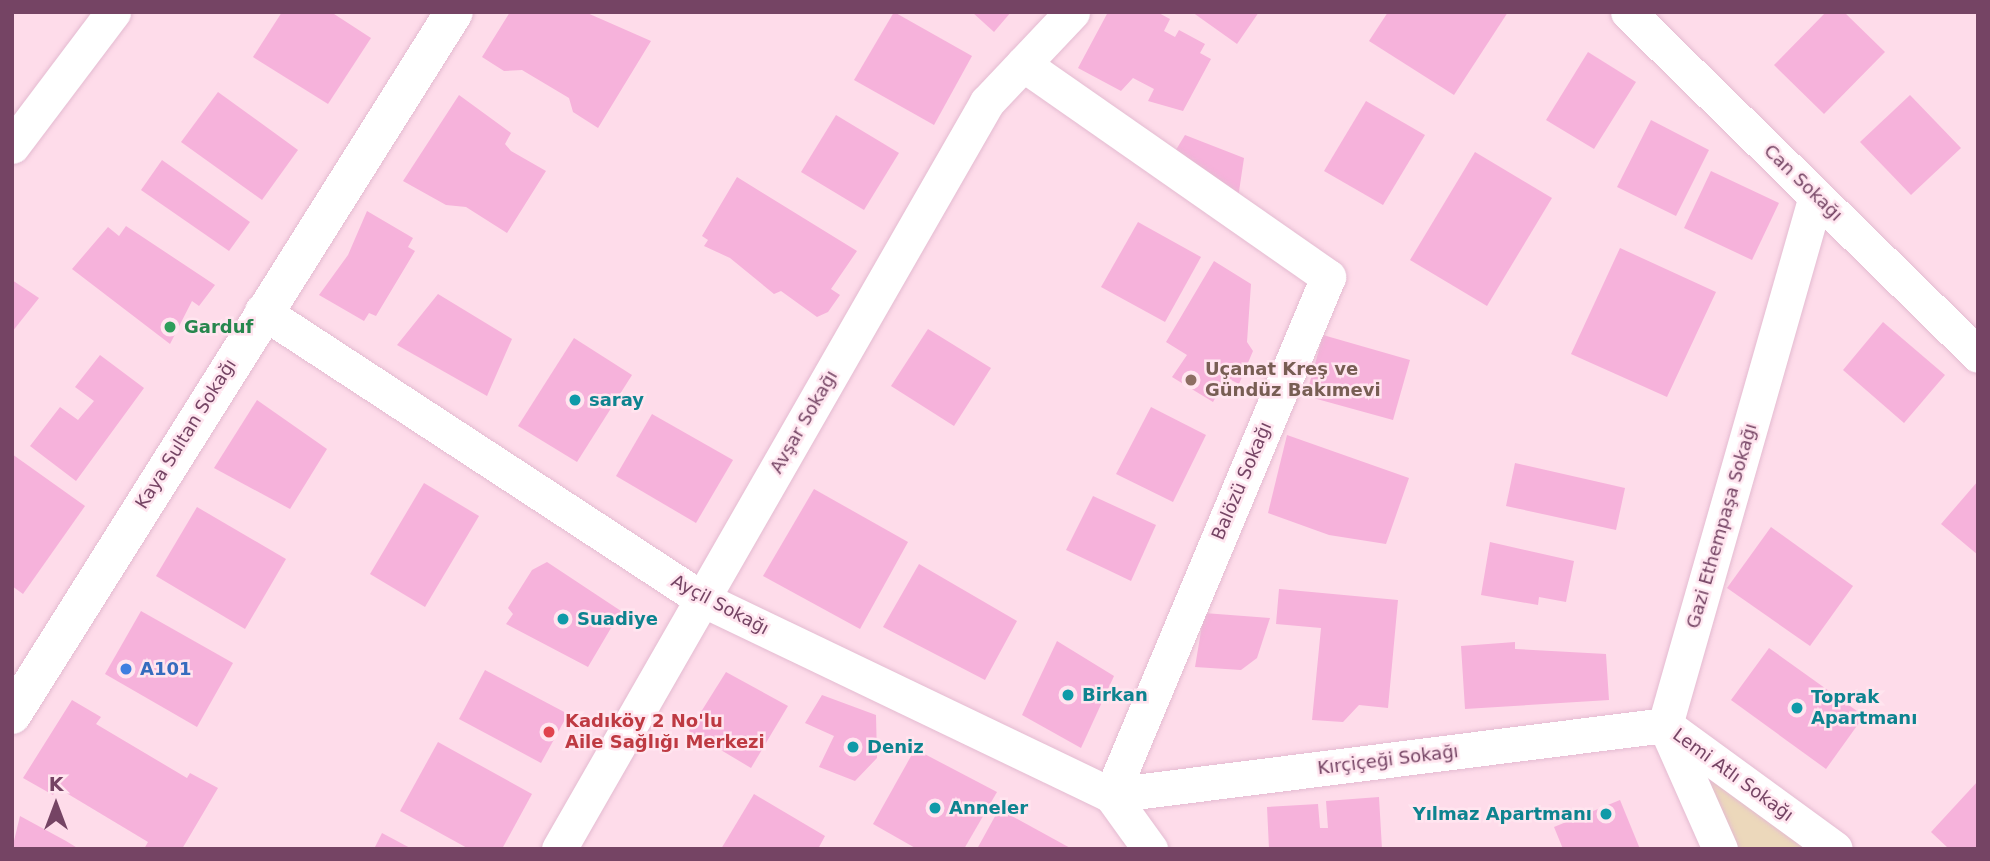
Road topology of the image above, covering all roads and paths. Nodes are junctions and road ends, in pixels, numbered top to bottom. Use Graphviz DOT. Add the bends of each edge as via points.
graph roads {
  1 [pos="113,12"];
  2 [pos="454,12"];
  3 [pos="1072,12"];
  4 [pos="1628,12"];
  5 [pos="1023,64"];
  6 [pos="12,146"];
  7 [pos="1816,196"];
  8 [pos="262,311"];
  9 [pos="1978,355"];
  10 [pos="702,599"];
  11 [pos="12,715"];
  12 [pos="1665,725"];
  13 [pos="1111,795"];
  14 [pos="1136,841"];
  15 [pos="559,849"];
  16 [pos="1720,849"];
  17 [pos="1835,849"];
  1 -- 6 [label="street"];
  2 -- 8 [label="street, Kaya Sultan Sokağı"];
  3 -- 5 [label="street, Avşar Sokağı"];
  4 -- 7 [label="street, Can Sokağı"];
  5 -- 10 [label="street, Avşar Sokağı" via="987,102"];
  5 -- 13 [label="street, Balözü Sokağı" via="1328,277"];
  7 -- 9 [label="street, Can Sokağı"];
  7 -- 12 [label="street, Gazi Ethempaşa Sokağı"];
  8 -- 10 [label="street, Ayçil Sokağı"];
  8 -- 11 [label="street, Kaya Sultan Sokağı"];
  10 -- 13 [label="street, Ayçil Sokağı"];
  10 -- 15 [label="street, Avşar Sokağı"];
  12 -- 13 [label="street, Kırçiçeği Sokağı"];
  12 -- 16 [label="street"];
  12 -- 17 [label="street, Lemi Atlı Sokağı"];
  13 -- 14 [label="street, Ayçil Sokağı"];
}
